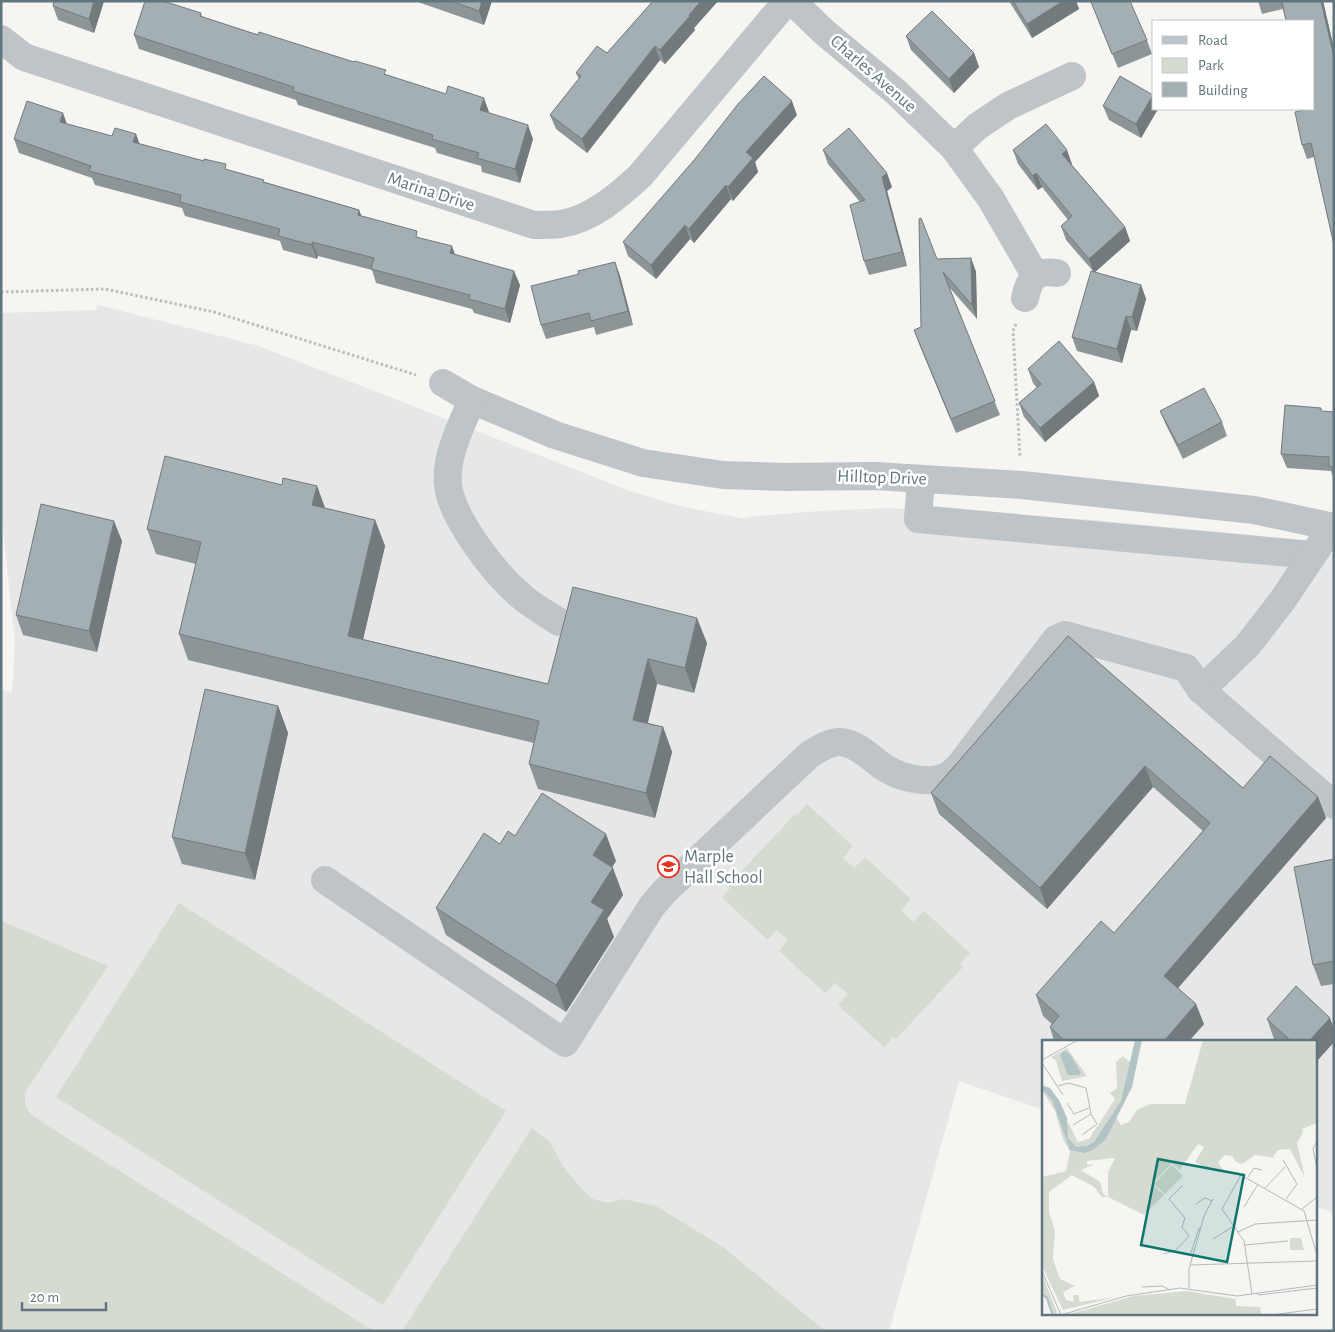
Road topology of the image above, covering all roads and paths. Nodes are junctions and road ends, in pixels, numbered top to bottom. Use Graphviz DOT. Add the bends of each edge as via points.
graph roads {
  1 [pos="787,1"];
  2 [pos="792,1"];
  3 [pos="1,39"];
  4 [pos="1072,76"];
  5 [pos="954,148"];
  6 [pos="1039,282"];
  7 [pos="1,292"];
  8 [pos="443,383"];
  9 [pos="472,400"];
  10 [pos="922,480"];
  11 [pos="1022,485"];
  12 [pos="1333,527"];
  13 [pos="1312,555"];
  14 [pos="559,622"];
  15 [pos="1201,690"];
  16 [pos="1334,805"];
  17 [pos="325,880"];
  1 -- 3 [label="street, Marina Drive" via="640,176 590,215 562,224 534,225 24,57"];
  2 -- 5 [label="street, Charles Avenue"];
  4 -- 5 [label="street" via="1008,106 978,126"];
  5 -- 6 [label="street, Charles Avenue" via="991,199"];
  6 -- 11 [label="path" via="1013,331"];
  7 -- 8 [label="path" via="105,289 214,312"];
  8 -- 9 [label="street, Hilltop Drive"];
  9 -- 10 [label="street, Hilltop Drive" via="555,435 643,462 723,474 875,476"];
  9 -- 14 [label="street" via="450,456 448,484 456,512 485,558 520,596"];
  10 -- 11 [label="street, Hilltop Drive"];
  10 -- 13 [label="street" via="918,520"];
  11 -- 12 [label="street, Hilltop Drive" via="1254,510"];
  12 -- 13 [label="street"];
  13 -- 15 [label="street" via="1247,646"];
  15 -- 16 [label="street"];
  15 -- 17 [label="street" via="1186,668 1065,635 1056,639 960,765 946,777 916,780 884,768 854,746 840,742 824,746 788,774 665,891 652,906 565,1043"];
}
